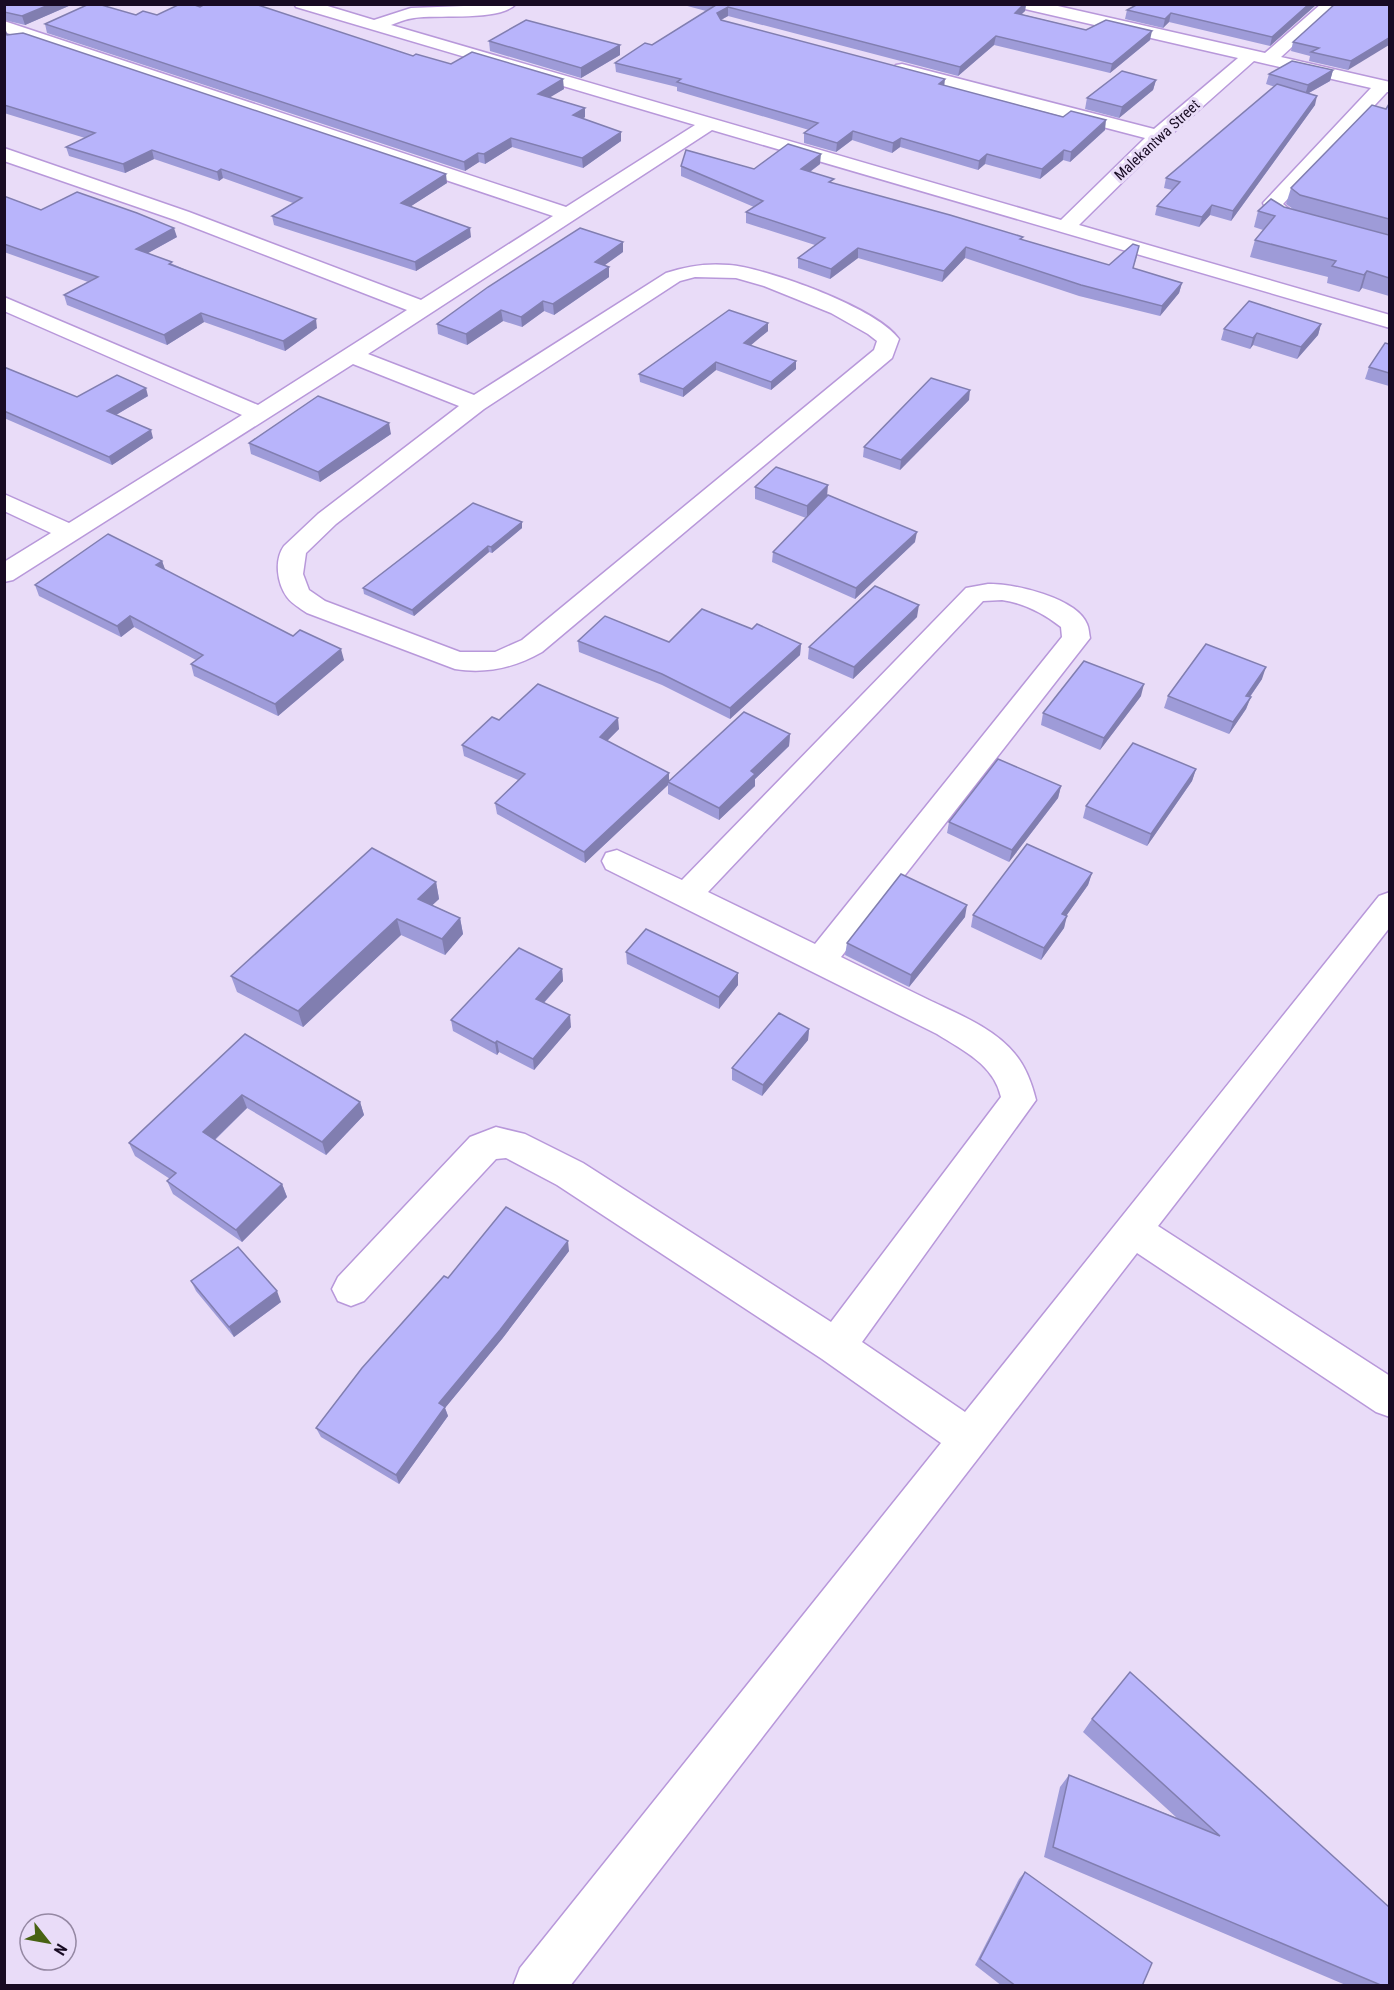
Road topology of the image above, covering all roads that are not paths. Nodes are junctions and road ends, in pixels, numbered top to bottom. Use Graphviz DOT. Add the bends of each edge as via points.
graph roads {
  1 [pos="302,4"];
  2 [pos="508,4"];
  3 [pos="1025,4"];
  4 [pos="1098,4"];
  5 [pos="1330,4"];
  6 [pos="1079,18"];
  7 [pos="46,25"];
  8 [pos="374,25"];
  9 [pos="4,26"];
  10 [pos="26,33"];
  11 [pos="4,42"];
  12 [pos="1259,58"];
  13 [pos="885,64"];
  14 [pos="1386,86"];
  15 [pos="711,122"];
  16 [pos="1158,136"];
  17 [pos="4,154"];
  18 [pos="567,214"];
  19 [pos="1066,226"];
  20 [pos="1389,245"];
  21 [pos="4,303"];
  22 [pos="422,308"];
  23 [pos="1389,322"];
  24 [pos="350,356"];
  25 [pos="476,404"];
  26 [pos="260,414"];
  27 [pos="4,501"];
  28 [pos="70,533"];
  29 [pos="4,574"];
  30 [pos="617,861"];
  31 [pos="686,895"];
  32 [pos="1389,904"];
  33 [pos="819,962"];
  34 [pos="1134,1231"];
  35 [pos="351,1289"];
  36 [pos="836,1346"];
  37 [pos="1389,1399"];
  38 [pos="970,1439"];
  39 [pos="538,1986"];
  1 -- 8 [label="street"];
  2 -- 8 [label="street" via="494,9 411,13"];
  3 -- 6 [label="street"];
  4 -- 6 [label="street"];
  5 -- 12 [label="street, Malekantwa Street"];
  6 -- 12 [label="street"];
  7 -- 10 [label="street"];
  8 -- 15 [label="street"];
  9 -- 10 [label="street"];
  10 -- 11 [label="street"];
  10 -- 18 [label="street"];
  12 -- 14 [label="street"];
  12 -- 16 [label="street, Malekantwa Street"];
  13 -- 16 [label="street"];
  14 -- 20 [label="street" via="1273,203 1287,217"];
  15 -- 18 [label="street"];
  15 -- 19 [label="street"];
  16 -- 19 [label="street, Malekantwa Street"];
  17 -- 22 [label="street" via="182,216"];
  18 -- 22 [label="street"];
  19 -- 23 [label="street"];
  21 -- 26 [label="street"];
  22 -- 24 [label="street"];
  24 -- 25 [label="street"];
  24 -- 26 [label="street"];
  25 -- 25 [label="street" via="327,519 293,551 290,574 298,594 316,607 455,660 474,664 513,658 884,352 888,339 878,328 839,308 757,278 735,272 694,271 673,277"];
  26 -- 28 [label="street"];
  27 -- 28 [label="street"];
  28 -- 29 [label="street"];
  30 -- 31 [label="street"];
  31 -- 33 [label="street"];
  31 -- 33 [label="street" via="975,594 1010,591 1060,613 1074,624 1076,638"];
  32 -- 34 [label="street"];
  33 -- 36 [label="street" via="990,1049 1017,1083 1019,1100"];
  34 -- 37 [label="street"];
  34 -- 38 [label="street"];
  35 -- 36 [label="street" via="483,1148 496,1142 512,1144 570,1174"];
  36 -- 38 [label="street"];
  38 -- 39 [label="street"];
}
